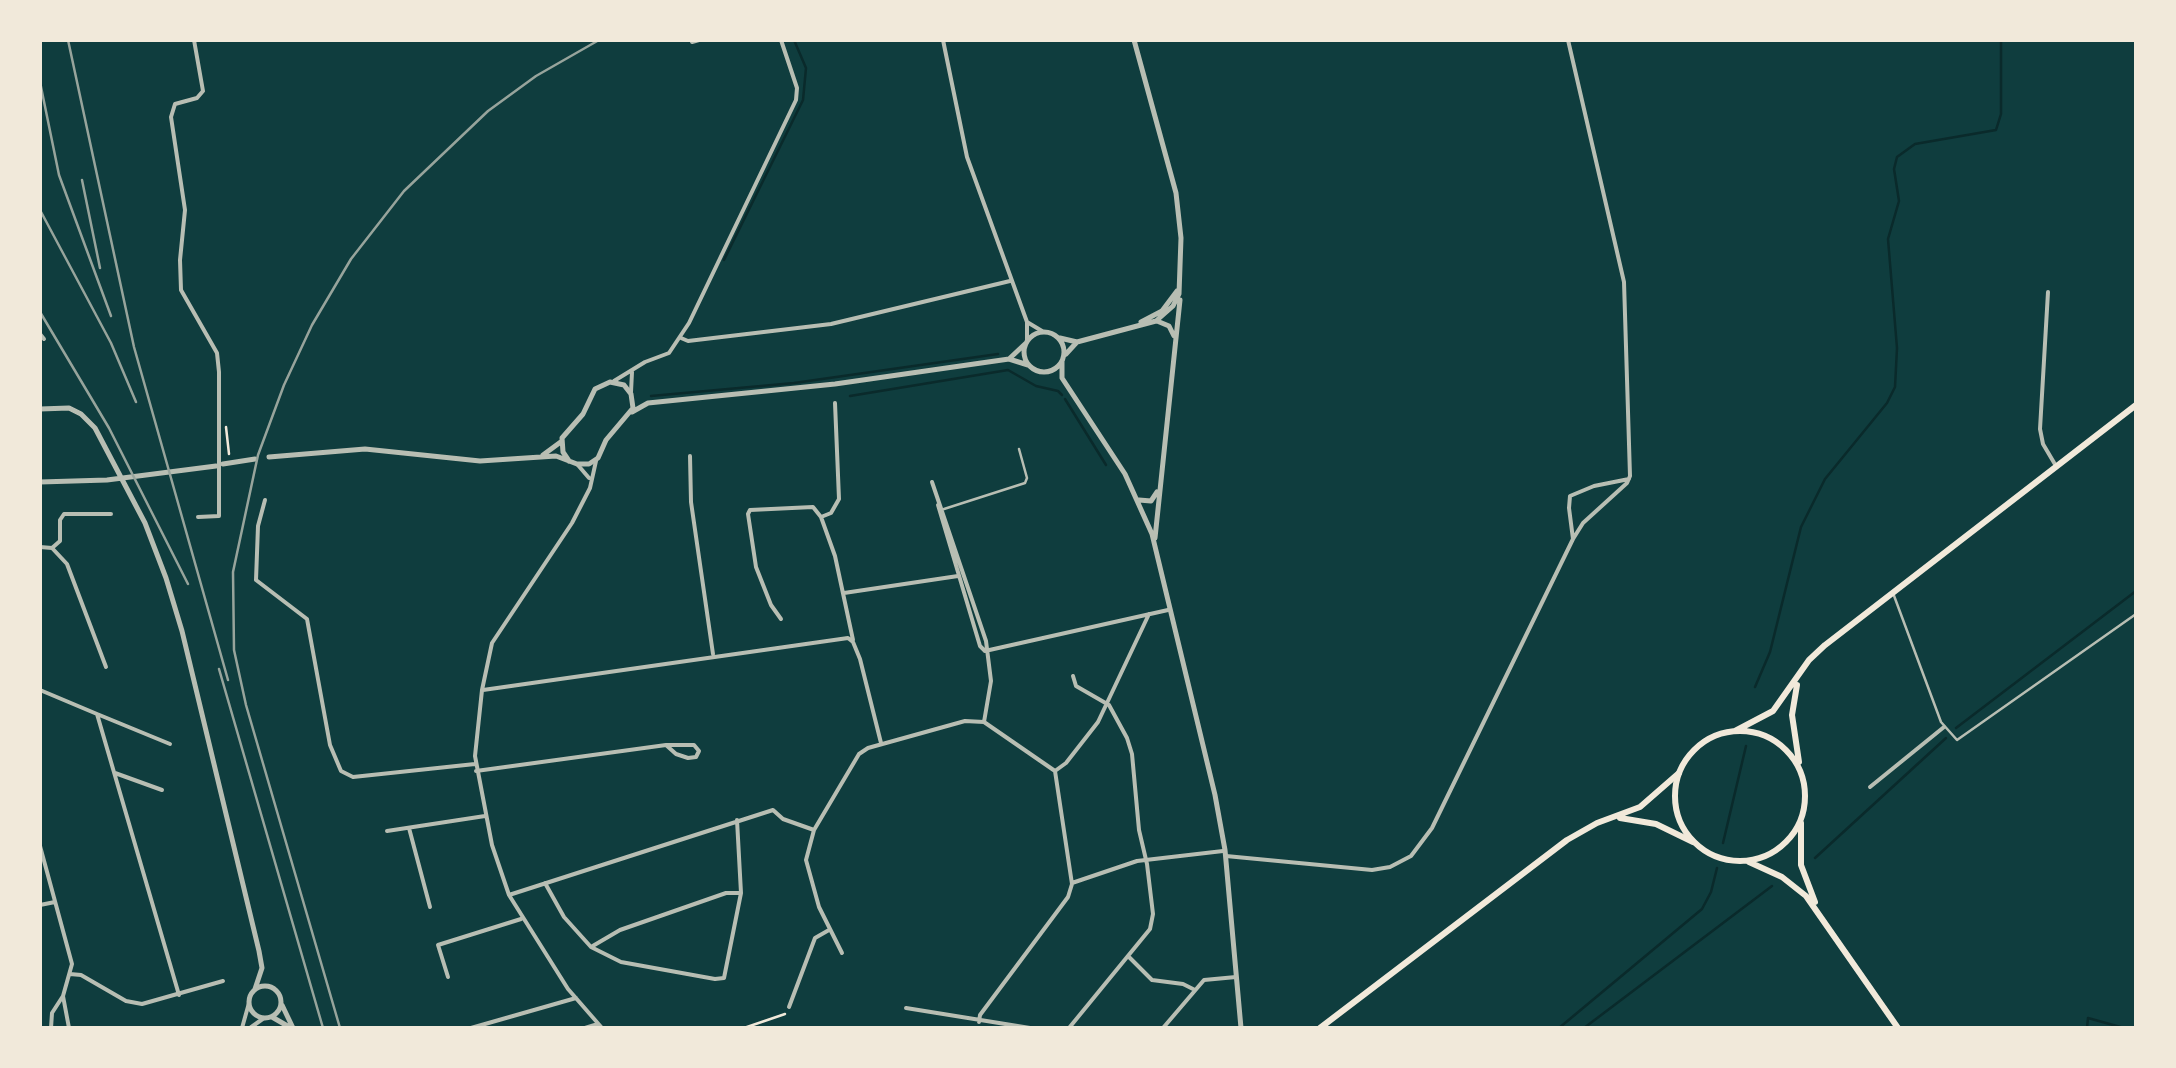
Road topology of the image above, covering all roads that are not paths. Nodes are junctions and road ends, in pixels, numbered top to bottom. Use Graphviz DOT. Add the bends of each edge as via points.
graph roads {
  1 [pos="194,40"];
  2 [pos="699,40"];
  3 [pos="781,40"];
  4 [pos="943,40"];
  5 [pos="1134,40"];
  6 [pos="1568,40"];
  7 [pos="692,42"];
  8 [pos="1010,281"];
  9 [pos="1180,284"];
  10 [pos="2048,292"];
  11 [pos="1026,322"];
  12 [pos="1154,322"];
  13 [pos="1124,328"];
  14 [pos="1042,331"];
  15 [pos="682,338"];
  16 [pos="1060,338"];
  17 [pos="1175,339"];
  18 [pos="1026,342"];
  19 [pos="1076,342"];
  20 [pos="1009,359"];
  21 [pos="1063,359"];
  22 [pos="1028,365"];
  23 [pos="632,372"];
  24 [pos="1044,372"];
  25 [pos="1062,378"];
  26 [pos="614,382"];
  27 [pos="631,394"];
  28 [pos="648,404"];
  29 [pos="835,404"];
  30 [pos="2136,406"];
  31 [pos="40,409"];
  32 [pos="629,414"];
  33 [pos="562,441"];
  34 [pos="1018,449"];
  35 [pos="540,456"];
  36 [pos="690,456"];
  37 [pos="269,457"];
  38 [pos="255,459"];
  39 [pos="569,460"];
  40 [pos="596,461"];
  41 [pos="577,464"];
  42 [pos="2056,466"];
  43 [pos="219,467"];
  44 [pos="1629,479"];
  45 [pos="40,482"];
  46 [pos="932,482"];
  47 [pos="591,483"];
  48 [pos="1158,486"];
  49 [pos="1137,498"];
  50 [pos="265,500"];
  51 [pos="938,501"];
  52 [pos="944,509"];
  53 [pos="111,514"];
  54 [pos="198,517"];
  55 [pos="821,518"];
  56 [pos="1574,539"];
  57 [pos="40,548"];
  58 [pos="52,548"];
  59 [pos="1156,551"];
  60 [pos="961,575"];
  61 [pos="1892,592"];
  62 [pos="844,593"];
  63 [pos="1168,610"];
  64 [pos="1150,614"];
  65 [pos="2136,614"];
  66 [pos="781,619"];
  67 [pos="853,642"];
  68 [pos="985,651"];
  69 [pos="713,655"];
  70 [pos="106,667"];
  71 [pos="1801,672"];
  72 [pos="1074,676"];
  73 [pos="40,690"];
  74 [pos="482,690"];
  75 [pos="1108,705"];
  76 [pos="96,714"];
  77 [pos="984,722"];
  78 [pos="1944,728"];
  79 [pos="1735,730"];
  80 [pos="170,744"];
  81 [pos="666,744"];
  82 [pos="881,744"];
  83 [pos="476,767"];
  84 [pos="1055,771"];
  85 [pos="1801,772"];
  86 [pos="114,773"];
  87 [pos="1679,773"];
  88 [pos="1870,788"];
  89 [pos="162,790"];
  90 [pos="485,816"];
  91 [pos="1614,818"];
  92 [pos="1801,819"];
  93 [pos="737,820"];
  94 [pos="410,828"];
  95 [pos="814,830"];
  96 [pos="387,831"];
  97 [pos="1693,842"];
  98 [pos="40,846"];
  99 [pos="1226,853"];
  100 [pos="1146,860"];
  101 [pos="1748,861"];
  102 [pos="544,883"];
  103 [pos="1072,883"];
  104 [pos="741,893"];
  105 [pos="509,895"];
  106 [pos="57,902"];
  107 [pos="40,905"];
  108 [pos="430,907"];
  109 [pos="1822,917"];
  110 [pos="523,919"];
  111 [pos="829,930"];
  112 [pos="591,947"];
  113 [pos="842,953"];
  114 [pos="1128,956"];
  115 [pos="262,968"];
  116 [pos="70,974"];
  117 [pos="448,977"];
  118 [pos="1237,977"];
  119 [pos="223,981"];
  120 [pos="274,988"];
  121 [pos="255,989"];
  122 [pos="1194,990"];
  123 [pos="180,995"];
  124 [pos="63,996"];
  125 [pos="576,998"];
  126 [pos="249,1003"];
  127 [pos="282,1004"];
  128 [pos="789,1006"];
  129 [pos="906,1008"];
  130 [pos="268,1017"];
  131 [pos="979,1022"];
  132 [pos="600,1026"];
  133 [pos="51,1028"];
  134 [pos="69,1028"];
  135 [pos="242,1028"];
  136 [pos="250,1028"];
  137 [pos="292,1028"];
  138 [pos="471,1028"];
  139 [pos="584,1028"];
  140 [pos="1030,1028"];
  141 [pos="1069,1028"];
  142 [pos="1163,1028"];
  143 [pos="1240,1028"];
  144 [pos="1320,1028"];
  145 [pos="1898,1028"];
  1 -- 43 [label="street" via="203,91 175,104 171,117 186,210 182,290 217,353"];
  2 -- 7 [label="street"];
  3 -- 15 [label="street" via="796,100"];
  4 -- 8 [label="street" via="967,157"];
  5 -- 9 [label="street" via="1176,192"];
  6 -- 44 [label="street" via="1624,282"];
  8 -- 11 [label="street"];
  8 -- 15 [label="street" via="832,324"];
  9 -- 12 [label="street" via="1176,304"];
  9 -- 13 [label="street" via="1162,311"];
  9 -- 17 [label="street"];
  10 -- 42 [label="street" via="2040,428"];
  11 -- 14 [label="street"];
  11 -- 18 [label="street"];
  12 -- 13 [label="street"];
  12 -- 17 [label="street" via="1170,326"];
  13 -- 19 [label="street"];
  14 -- 16 [label="street"];
  14 -- 18 [label="street"];
  15 -- 23 [label="street" via="669,353"];
  16 -- 19 [label="street"];
  16 -- 21 [label="street"];
  17 -- 48 [label="street"];
  18 -- 20 [label="street"];
  18 -- 22 [label="street"];
  19 -- 21 [label="street"];
  20 -- 22 [label="street"];
  20 -- 28 [label="street"];
  21 -- 24 [label="street"];
  21 -- 25 [label="street"];
  22 -- 24 [label="street"];
  23 -- 26 [label="street"];
  23 -- 27 [label="street"];
  24 -- 25 [label="street"];
  25 -- 49 [label="street"];
  26 -- 27 [label="street"];
  26 -- 33 [label="street" via="595,389"];
  27 -- 28 [label="street"];
  27 -- 32 [label="street"];
  28 -- 32 [label="street"];
  29 -- 55 [label="street" via="840,499"];
  30 -- 42 [label="main road"];
  31 -- 115 [label="street" via="69,408 95,428 145,523 182,631"];
  32 -- 40 [label="street"];
  33 -- 35 [label="street"];
  33 -- 39 [label="street"];
  34 -- 52 [label="lane" via="1025,483"];
  35 -- 37 [label="street" via="480,461 336,449"];
  35 -- 39 [label="street"];
  36 -- 69 [label="street"];
  38 -- 43 [label="street"];
  39 -- 41 [label="street"];
  40 -- 41 [label="street"];
  40 -- 47 [label="street"];
  41 -- 47 [label="street"];
  42 -- 61 [label="main road"];
  43 -- 45 [label="street"];
  43 -- 54 [label="street" via="219,516"];
  44 -- 56 [label="street"];
  44 -- 56 [label="street" via="1570,496"];
  46 -- 51 [label="street"];
  47 -- 74 [label="street" via="572,523 495,636"];
  48 -- 49 [label="street" via="1151,501"];
  48 -- 59 [label="street"];
  49 -- 59 [label="street"];
  50 -- 83 [label="street" via="256,580 308,619 330,745 341,771 353,777"];
  51 -- 52 [label="street"];
  51 -- 60 [label="street"];
  52 -- 60 [label="street"];
  53 -- 58 [label="street" via="64,514"];
  55 -- 62 [label="street"];
  55 -- 66 [label="street" via="814,507 748,514 756,567"];
  56 -- 99 [label="street" via="1432,828 1411,856 1372,870"];
  57 -- 58 [label="street"];
  58 -- 70 [label="street" via="67,564"];
  59 -- 63 [label="street"];
  60 -- 62 [label="street"];
  60 -- 68 [label="street"];
  61 -- 71 [label="main road" via="1825,644"];
  61 -- 78 [label="lane"];
  62 -- 67 [label="street"];
  63 -- 64 [label="street"];
  63 -- 99 [label="street"];
  64 -- 68 [label="street"];
  64 -- 75 [label="street"];
  65 -- 78 [label="lane" via="1962,738"];
  67 -- 69 [label="street"];
  67 -- 82 [label="street"];
  68 -- 77 [label="street" via="990,681"];
  69 -- 74 [label="street"];
  71 -- 79 [label="main road" via="1773,710"];
  71 -- 85 [label="main road" via="1792,715"];
  72 -- 75 [label="street" via="1076,686"];
  73 -- 76 [label="street"];
  74 -- 83 [label="street"];
  75 -- 84 [label="street" via="1077,752"];
  75 -- 100 [label="street" via="1132,754"];
  76 -- 80 [label="street"];
  76 -- 86 [label="street"];
  77 -- 82 [label="street"];
  77 -- 84 [label="street"];
  78 -- 88 [label="street"];
  79 -- 85 [label="main road" via="1770,738"];
  79 -- 87 [label="main road" via="1700,744"];
  81 -- 81 [label="street" via="694,745 699,751 688,758"];
  81 -- 83 [label="street"];
  82 -- 95 [label="street" via="859,754"];
  83 -- 90 [label="street"];
  84 -- 103 [label="street"];
  85 -- 92 [label="main road"];
  86 -- 89 [label="street"];
  86 -- 123 [label="street"];
  87 -- 91 [label="main road" via="1644,804"];
  87 -- 97 [label="main road" via="1676,809"];
  90 -- 94 [label="street"];
  90 -- 105 [label="street"];
  91 -- 97 [label="main road" via="1656,824"];
  91 -- 144 [label="main road" via="1563,843"];
  92 -- 101 [label="main road" via="1781,848"];
  92 -- 109 [label="main road" via="1801,865"];
  93 -- 95 [label="street" via="773,810"];
  93 -- 102 [label="street"];
  93 -- 104 [label="street"];
  94 -- 96 [label="street"];
  94 -- 108 [label="street"];
  95 -- 111 [label="street" via="807,868"];
  97 -- 101 [label="main road" via="1713,856"];
  98 -- 106 [label="street"];
  99 -- 100 [label="street"];
  99 -- 118 [label="street"];
  100 -- 103 [label="street"];
  100 -- 114 [label="street" via="1152,922"];
  101 -- 109 [label="main road" via="1794,885"];
  102 -- 105 [label="street"];
  102 -- 112 [label="street"];
  103 -- 131 [label="street"];
  104 -- 112 [label="street" via="666,913"];
  104 -- 112 [label="street" via="724,978 621,962"];
  105 -- 110 [label="street"];
  106 -- 107 [label="street"];
  106 -- 116 [label="street"];
  109 -- 145 [label="main road"];
  110 -- 117 [label="street" via="438,946"];
  110 -- 125 [label="street"];
  111 -- 113 [label="street"];
  111 -- 128 [label="street" via="816,938"];
  114 -- 122 [label="street" via="1152,980"];
  114 -- 141 [label="street"];
  115 -- 120 [label="street"];
  115 -- 121 [label="street"];
  116 -- 123 [label="street" via="126,1001"];
  116 -- 124 [label="street"];
  118 -- 122 [label="street" via="1204,980"];
  118 -- 143 [label="street"];
  119 -- 123 [label="street"];
  120 -- 121 [label="street"];
  120 -- 127 [label="street"];
  121 -- 126 [label="street"];
  122 -- 142 [label="street"];
  124 -- 133 [label="street"];
  124 -- 134 [label="street"];
  125 -- 132 [label="street"];
  125 -- 138 [label="street"];
  126 -- 130 [label="street" via="256,1015"];
  126 -- 135 [label="street"];
  127 -- 130 [label="street"];
  127 -- 137 [label="street"];
  129 -- 131 [label="street"];
  130 -- 136 [label="street"];
  130 -- 137 [label="street"];
  131 -- 140 [label="street"];
  132 -- 139 [label="street"];
}
